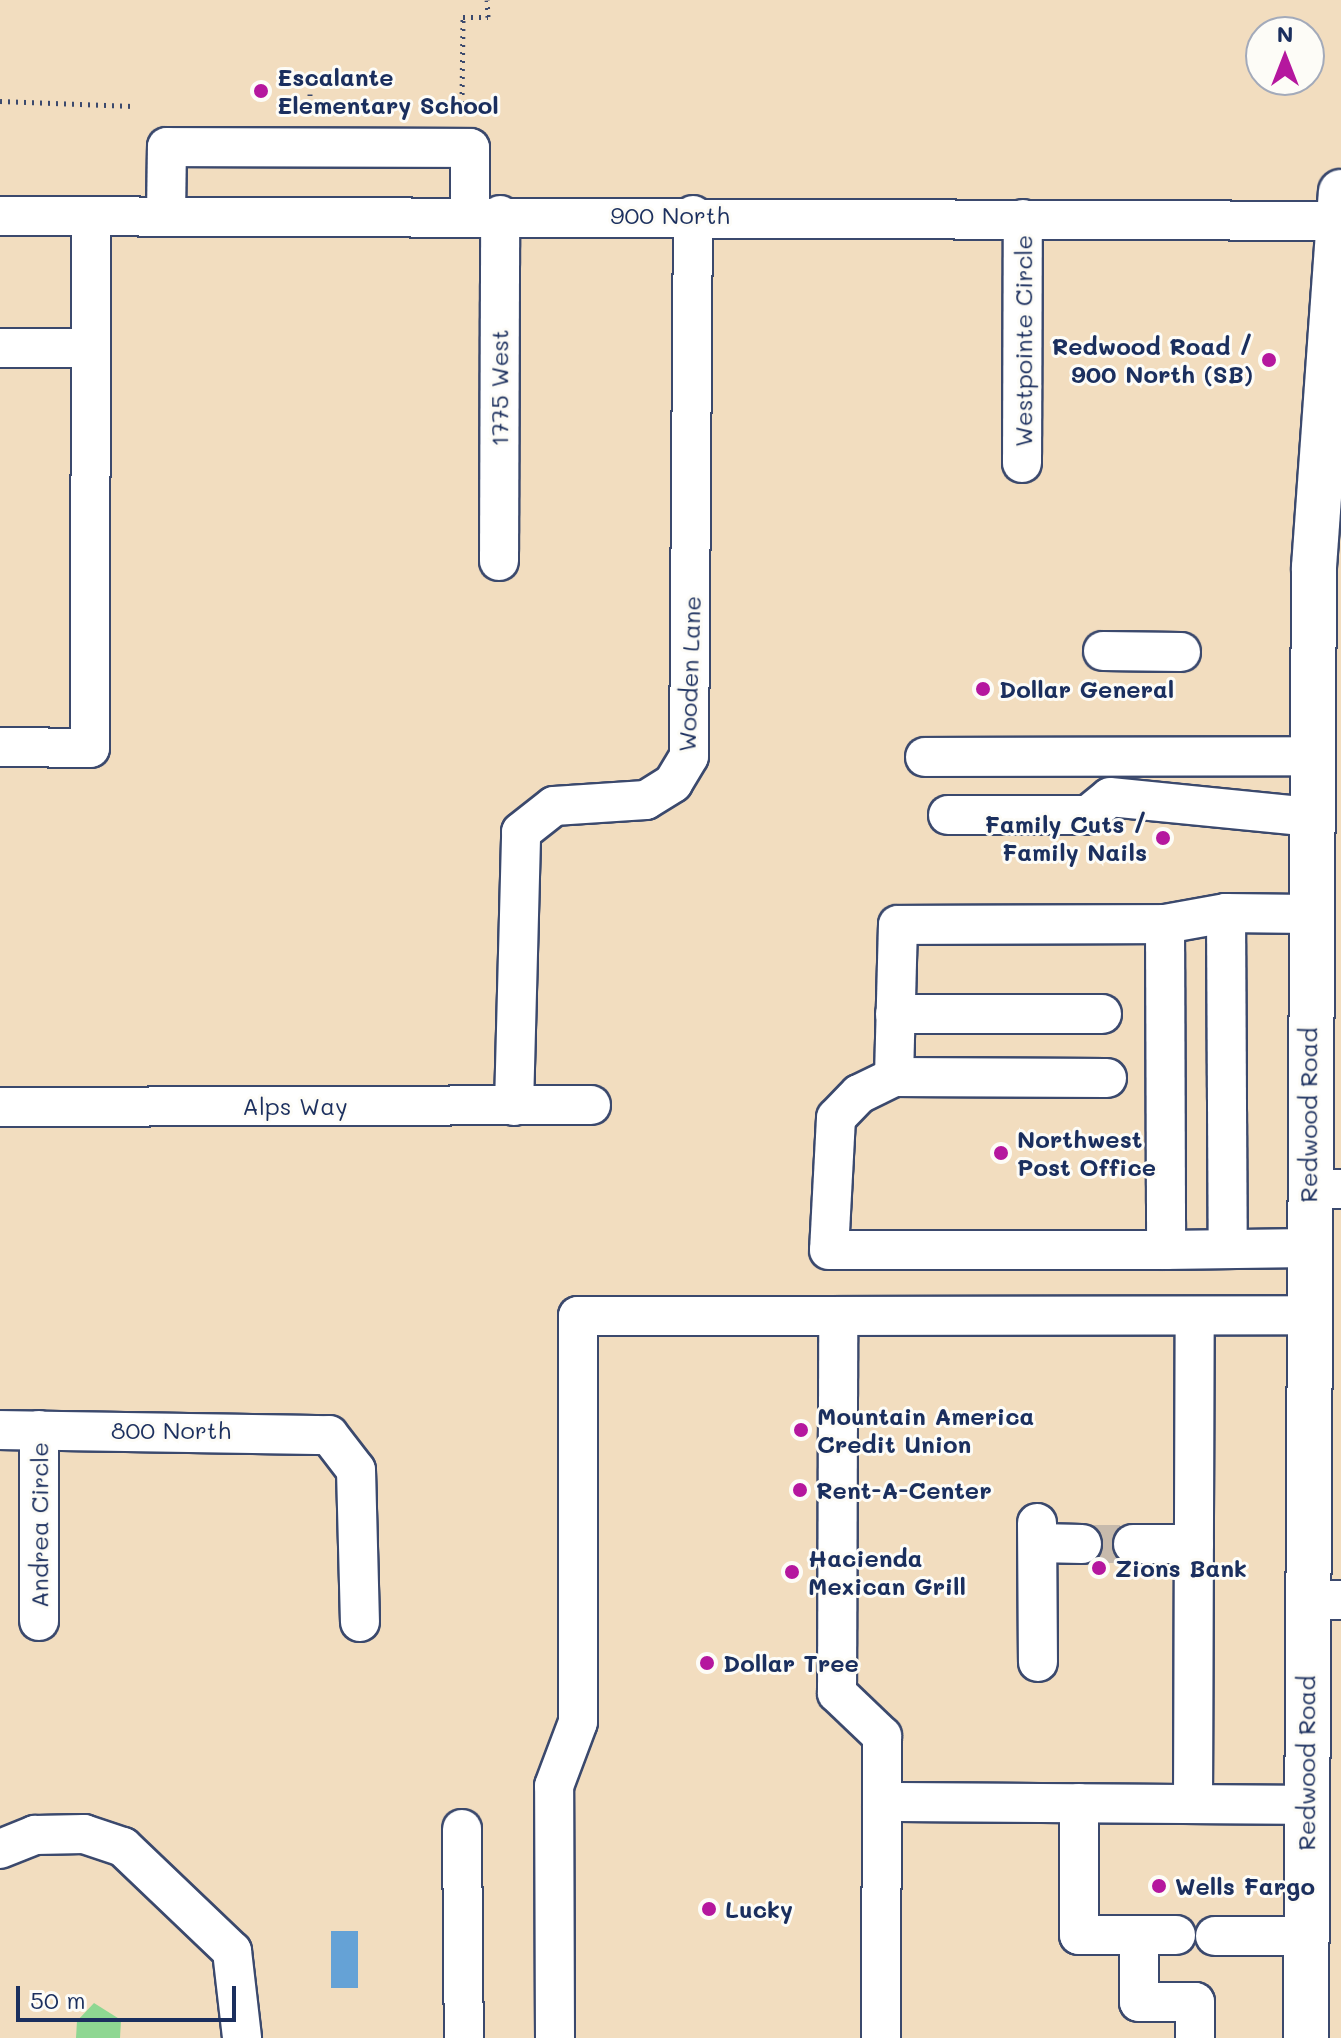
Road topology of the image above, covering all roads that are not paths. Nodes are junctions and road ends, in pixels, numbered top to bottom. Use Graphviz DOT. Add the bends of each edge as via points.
graph roads {
  1 [pos="1340,207"];
  2 [pos="485,215"];
  3 [pos="693,215"];
  4 [pos="0,216"];
  5 [pos="91,216"];
  6 [pos="166,216"];
  7 [pos="1023,219"];
  8 [pos="0,348"];
  9 [pos="89,348"];
  10 [pos="1022,463"];
  11 [pos="499,561"];
  12 [pos="1103,651"];
  13 [pos="1181,652"];
  14 [pos="0,747"];
  15 [pos="925,757"];
  16 [pos="1316,796"];
  17 [pos="948,815"];
  18 [pos="1226,913"];
  19 [pos="1308,914"];
  20 [pos="1165,924"];
  21 [pos="895,1014"];
  22 [pos="1102,1014"];
  23 [pos="894,1077"];
  24 [pos="1107,1078"];
  25 [pos="591,1105"];
  26 [pos="514,1106"];
  27 [pos="0,1107"];
  28 [pos="1324,1189"];
  29 [pos="1308,1248"];
  30 [pos="1228,1249"];
  31 [pos="1166,1250"];
  32 [pos="1308,1315"];
  33 [pos="838,1316"];
  34 [pos="1195,1317"];
  35 [pos="0,1430"];
  36 [pos="39,1430"];
  37 [pos="1082,1544"];
  38 [pos="1133,1544"];
  39 [pos="1194,1544"];
  40 [pos="1324,1600"];
  41 [pos="39,1621"];
  42 [pos="360,1622"];
  43 [pos="1038,1662"];
  44 [pos="882,1802"];
  45 [pos="1079,1803"];
  46 [pos="1193,1804"];
  47 [pos="1306,1805"];
  48 [pos="462,1829"];
  49 [pos="0,1849"];
  50 [pos="1215,1936"];
  51 [pos="1306,1936"];
  52 [pos="242,2038"];
  53 [pos="464,2038"];
  54 [pos="555,2038"];
  55 [pos="881,2038"];
  56 [pos="1195,2038"];
  57 [pos="1306,2038"];
  1 -- 7 [label="street, 900 North"];
  1 -- 16 [label="main road, Redwood Road" via="1314,567"];
  2 -- 3 [label="street, 900 North"];
  2 -- 6 [label="street, 900 North"];
  2 -- 6 [label="street, 1775 West" via="470,148 167,147"];
  2 -- 11 [label="street, 1775 West"];
  3 -- 7 [label="street, 900 North"];
  3 -- 26 [label="street, Wooden Lane" via="689,756 673,783 646,800 554,806 521,832"];
  4 -- 5 [label="street, 900 North"];
  5 -- 6 [label="street, 900 North"];
  5 -- 9 [label="street"];
  7 -- 10 [label="street, Westpointe Circle"];
  8 -- 9 [label="street"];
  9 -- 14 [label="street" via="90,748"];
  12 -- 13 [label="street"];
  15 -- 16 [label="street"];
  16 -- 17 [label="street" via="1207,803 1110,797 1088,815"];
  16 -- 19 [label="main road, Redwood Road"];
  18 -- 19 [label="street"];
  18 -- 20 [label="street"];
  18 -- 30 [label="street"];
  19 -- 28 [label="main road, Redwood Road"];
  20 -- 21 [label="street" via="898,925"];
  20 -- 31 [label="street"];
  21 -- 22 [label="street"];
  21 -- 23 [label="street"];
  23 -- 24 [label="street"];
  23 -- 31 [label="street" via="859,1094 836,1118 829,1250"];
  25 -- 26 [label="street, Alps Way"];
  26 -- 27 [label="street, Alps Way"];
  28 -- 29 [label="main road, Redwood Road"];
  29 -- 30 [label="street"];
  29 -- 32 [label="main road, Redwood Road"];
  30 -- 31 [label="street"];
  32 -- 34 [label="street"];
  32 -- 40 [label="main road, Redwood Road"];
  33 -- 34 [label="street"];
  33 -- 44 [label="street" via="837,1693 882,1736"];
  33 -- 54 [label="street" via="578,1316 578,1722 554,1786"];
  34 -- 39 [label="street"];
  35 -- 36 [label="street, 800 North"];
  36 -- 41 [label="street, Andrea Circle"];
  36 -- 42 [label="street, 800 North" via="305,1430 340,1442 358,1487"];
  37 -- 43 [label="street" via="1038,1533"];
  38 -- 39 [label="street"];
  39 -- 46 [label="street"];
  40 -- 47 [label="main road, Redwood Road"];
  44 -- 45 [label="street"];
  44 -- 55 [label="street"];
  45 -- 46 [label="street"];
  45 -- 56 [label="street" via="1079,1935 1158,1935 1139,2002 1195,2002"];
  46 -- 47 [label="street"];
  47 -- 51 [label="main road, Redwood Road"];
  48 -- 53 [label="street"];
  49 -- 52 [label="street" via="35,1835 84,1834 123,1847 232,1951"];
  50 -- 51 [label="street"];
  51 -- 57 [label="main road, Redwood Road"];
}
